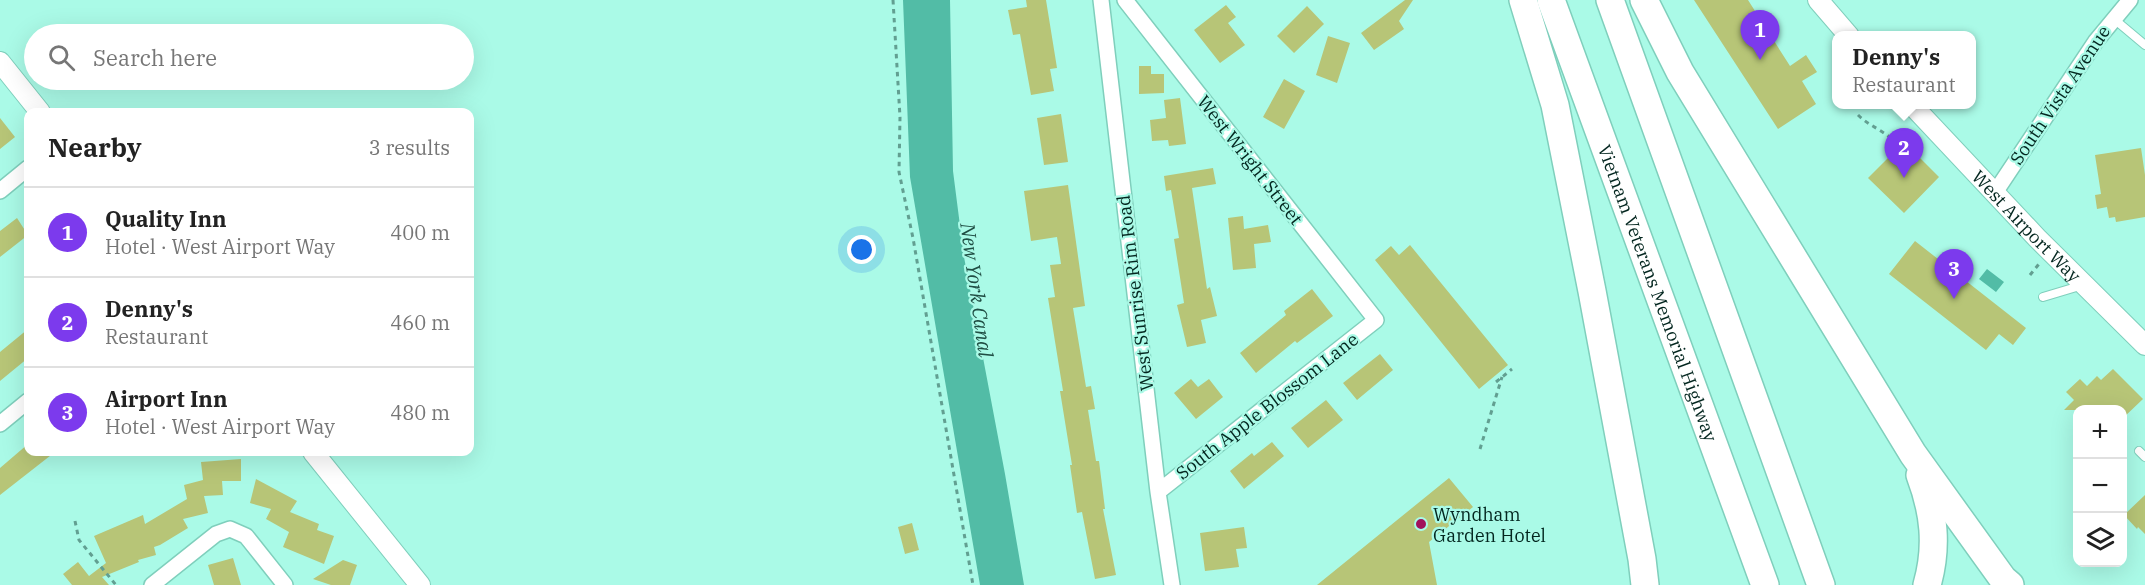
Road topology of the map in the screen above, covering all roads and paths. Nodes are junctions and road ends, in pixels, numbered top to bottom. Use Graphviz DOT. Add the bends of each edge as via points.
graph roads {
  1 [pos="893,0"];
  2 [pos="1101,0"];
  3 [pos="1125,0"];
  4 [pos="1523,0"];
  5 [pos="1551,0"];
  6 [pos="1610,0"];
  7 [pos="1644,0"];
  8 [pos="1818,0"];
  9 [pos="2130,0"];
  10 [pos="2113,18"];
  11 [pos="1845,31"];
  12 [pos="2145,45"];
  13 [pos="0,62"];
  14 [pos="37,108"];
  15 [pos="1915,109"];
  16 [pos="1858,115"];
  17 [pos="1894,141"];
  18 [pos="24,171"];
  19 [pos="0,191"];
  20 [pos="1994,194"];
  21 [pos="2042,260"];
  22 [pos="2030,275"];
  23 [pos="2085,285"];
  24 [pos="2043,297"];
  25 [pos="1376,320"];
  26 [pos="2145,345"];
  27 [pos="1512,369"];
  28 [pos="1502,377"];
  29 [pos="1496,382"];
  30 [pos="24,404"];
  31 [pos="0,424"];
  32 [pos="1480,449"];
  33 [pos="1913,454"];
  34 [pos="315,456"];
  35 [pos="1158,492"];
  36 [pos="75,521"];
  37 [pos="1642,559"];
  38 [pos="116,585"];
  39 [pos="152,585"];
  40 [pos="285,585"];
  41 [pos="420,585"];
  42 [pos="973,585"];
  43 [pos="1173,585"];
  44 [pos="1646,585"];
  45 [pos="1654,585"];
  46 [pos="1765,585"];
  47 [pos="1821,585"];
  48 [pos="1927,585"];
  49 [pos="2010,585"];
  1 -- 42 [label="path" via="899,172 914,238"];
  2 -- 35 [label="street, West Sunrise Rim Road"];
  3 -- 25 [label="street, West Wright Street"];
  4 -- 37 [label="highway" via="1554,105"];
  5 -- 46 [label="highway, Vietnam Veterans Memorial Highway"];
  6 -- 47 [label="highway"];
  7 -- 33 [label="highway" via="1680,72"];
  8 -- 11 [label="street"];
  9 -- 10 [label="street, South Vista Avenue"];
  10 -- 12 [label="lane"];
  10 -- 20 [label="street, South Vista Avenue"];
  13 -- 14 [label="street"];
  15 -- 20 [label="street, West Airport Way"];
  16 -- 17 [label="path"];
  18 -- 19 [label="street"];
  20 -- 23 [label="street, West Airport Way"];
  21 -- 22 [label="path"];
  23 -- 24 [label="lane"];
  23 -- 26 [label="street, West Airport Way"];
  25 -- 35 [label="street, South Apple Blossom Lane"];
  27 -- 28 [label="path"];
  28 -- 29 [label="path"];
  28 -- 32 [label="path"];
  30 -- 31 [label="street"];
  33 -- 48 [label="highway" via="1932,521 1933,556"];
  33 -- 49 [label="highway"];
  34 -- 41 [label="street"];
  35 -- 43 [label="street, West Sunrise Rim Road"];
  36 -- 38 [label="path" via="79,540"];
  37 -- 44 [label="highway"];
  37 -- 45 [label="highway"];
  39 -- 40 [label="street" via="216,534 230,529 246,536"];
}
